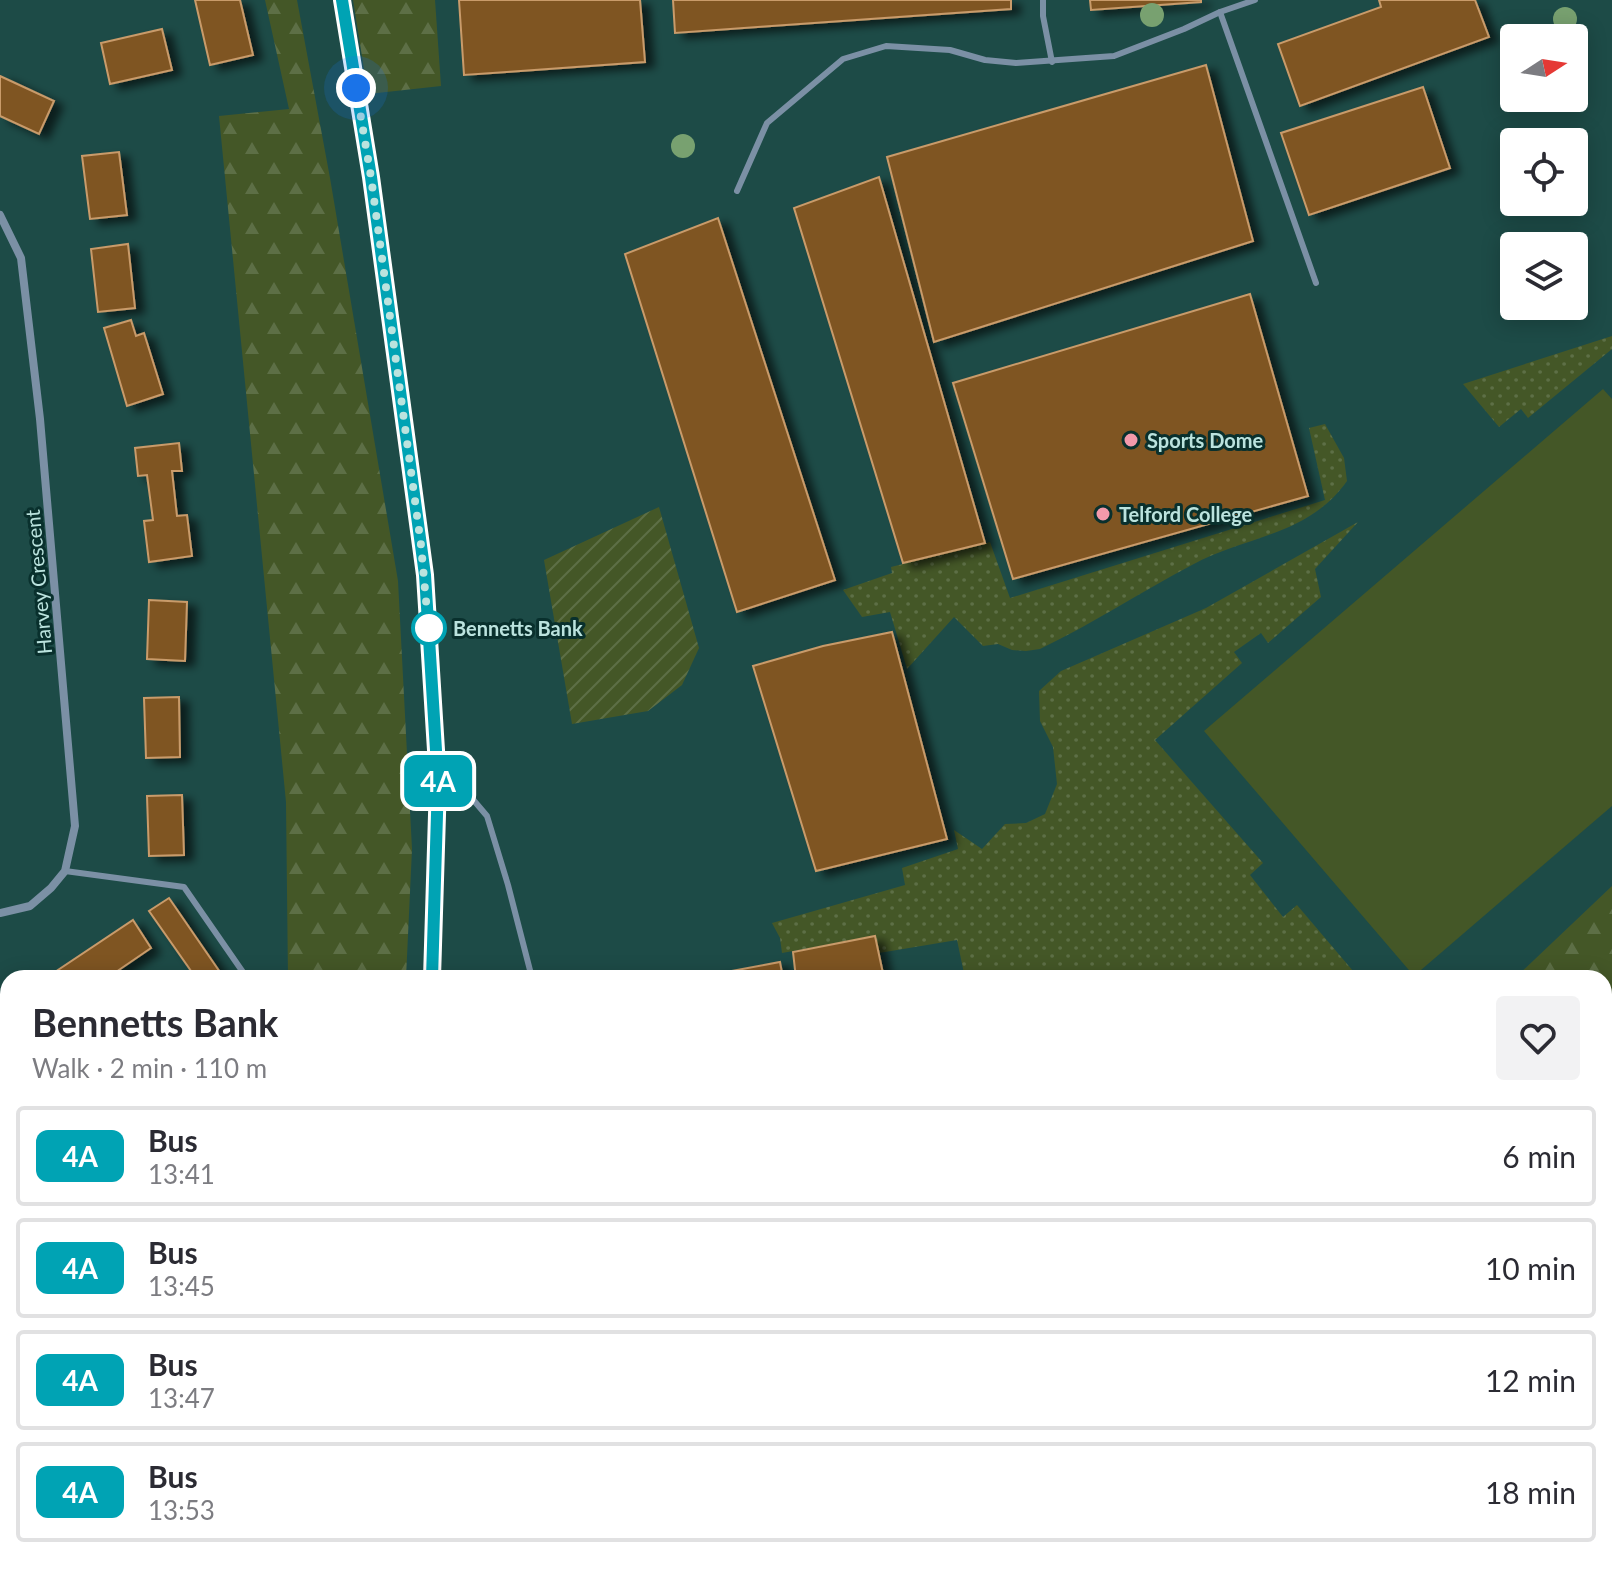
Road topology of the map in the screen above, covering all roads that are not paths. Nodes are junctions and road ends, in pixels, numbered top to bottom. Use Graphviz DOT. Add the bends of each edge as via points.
graph roads {
  1 [pos="342,0"];
  2 [pos="1043,0"];
  3 [pos="1255,0"];
  4 [pos="1220,12"];
  5 [pos="1052,62"];
  6 [pos="737,191"];
  7 [pos="0,215"];
  8 [pos="1316,283"];
  9 [pos="438,782"];
  10 [pos="65,871"];
  11 [pos="0,913"];
  12 [pos="241,970"];
  13 [pos="432,970"];
  14 [pos="530,970"];
  1 -- 9 [label="main road" via="425,575"];
  2 -- 5 [label="lane"];
  3 -- 4 [label="lane"];
  4 -- 5 [label="lane" via="1114,56"];
  4 -- 8 [label="lane"];
  5 -- 6 [label="lane" via="1016,63 950,50 886,46 843,59 767,123"];
  7 -- 10 [label="street, Harvey Crescent" via="21,258 40,419 75,826"];
  9 -- 13 [label="main road"];
  9 -- 14 [label="lane" via="470,796 487,816"];
  10 -- 11 [label="street" via="30,906"];
  10 -- 12 [label="lane" via="184,887"];
}
